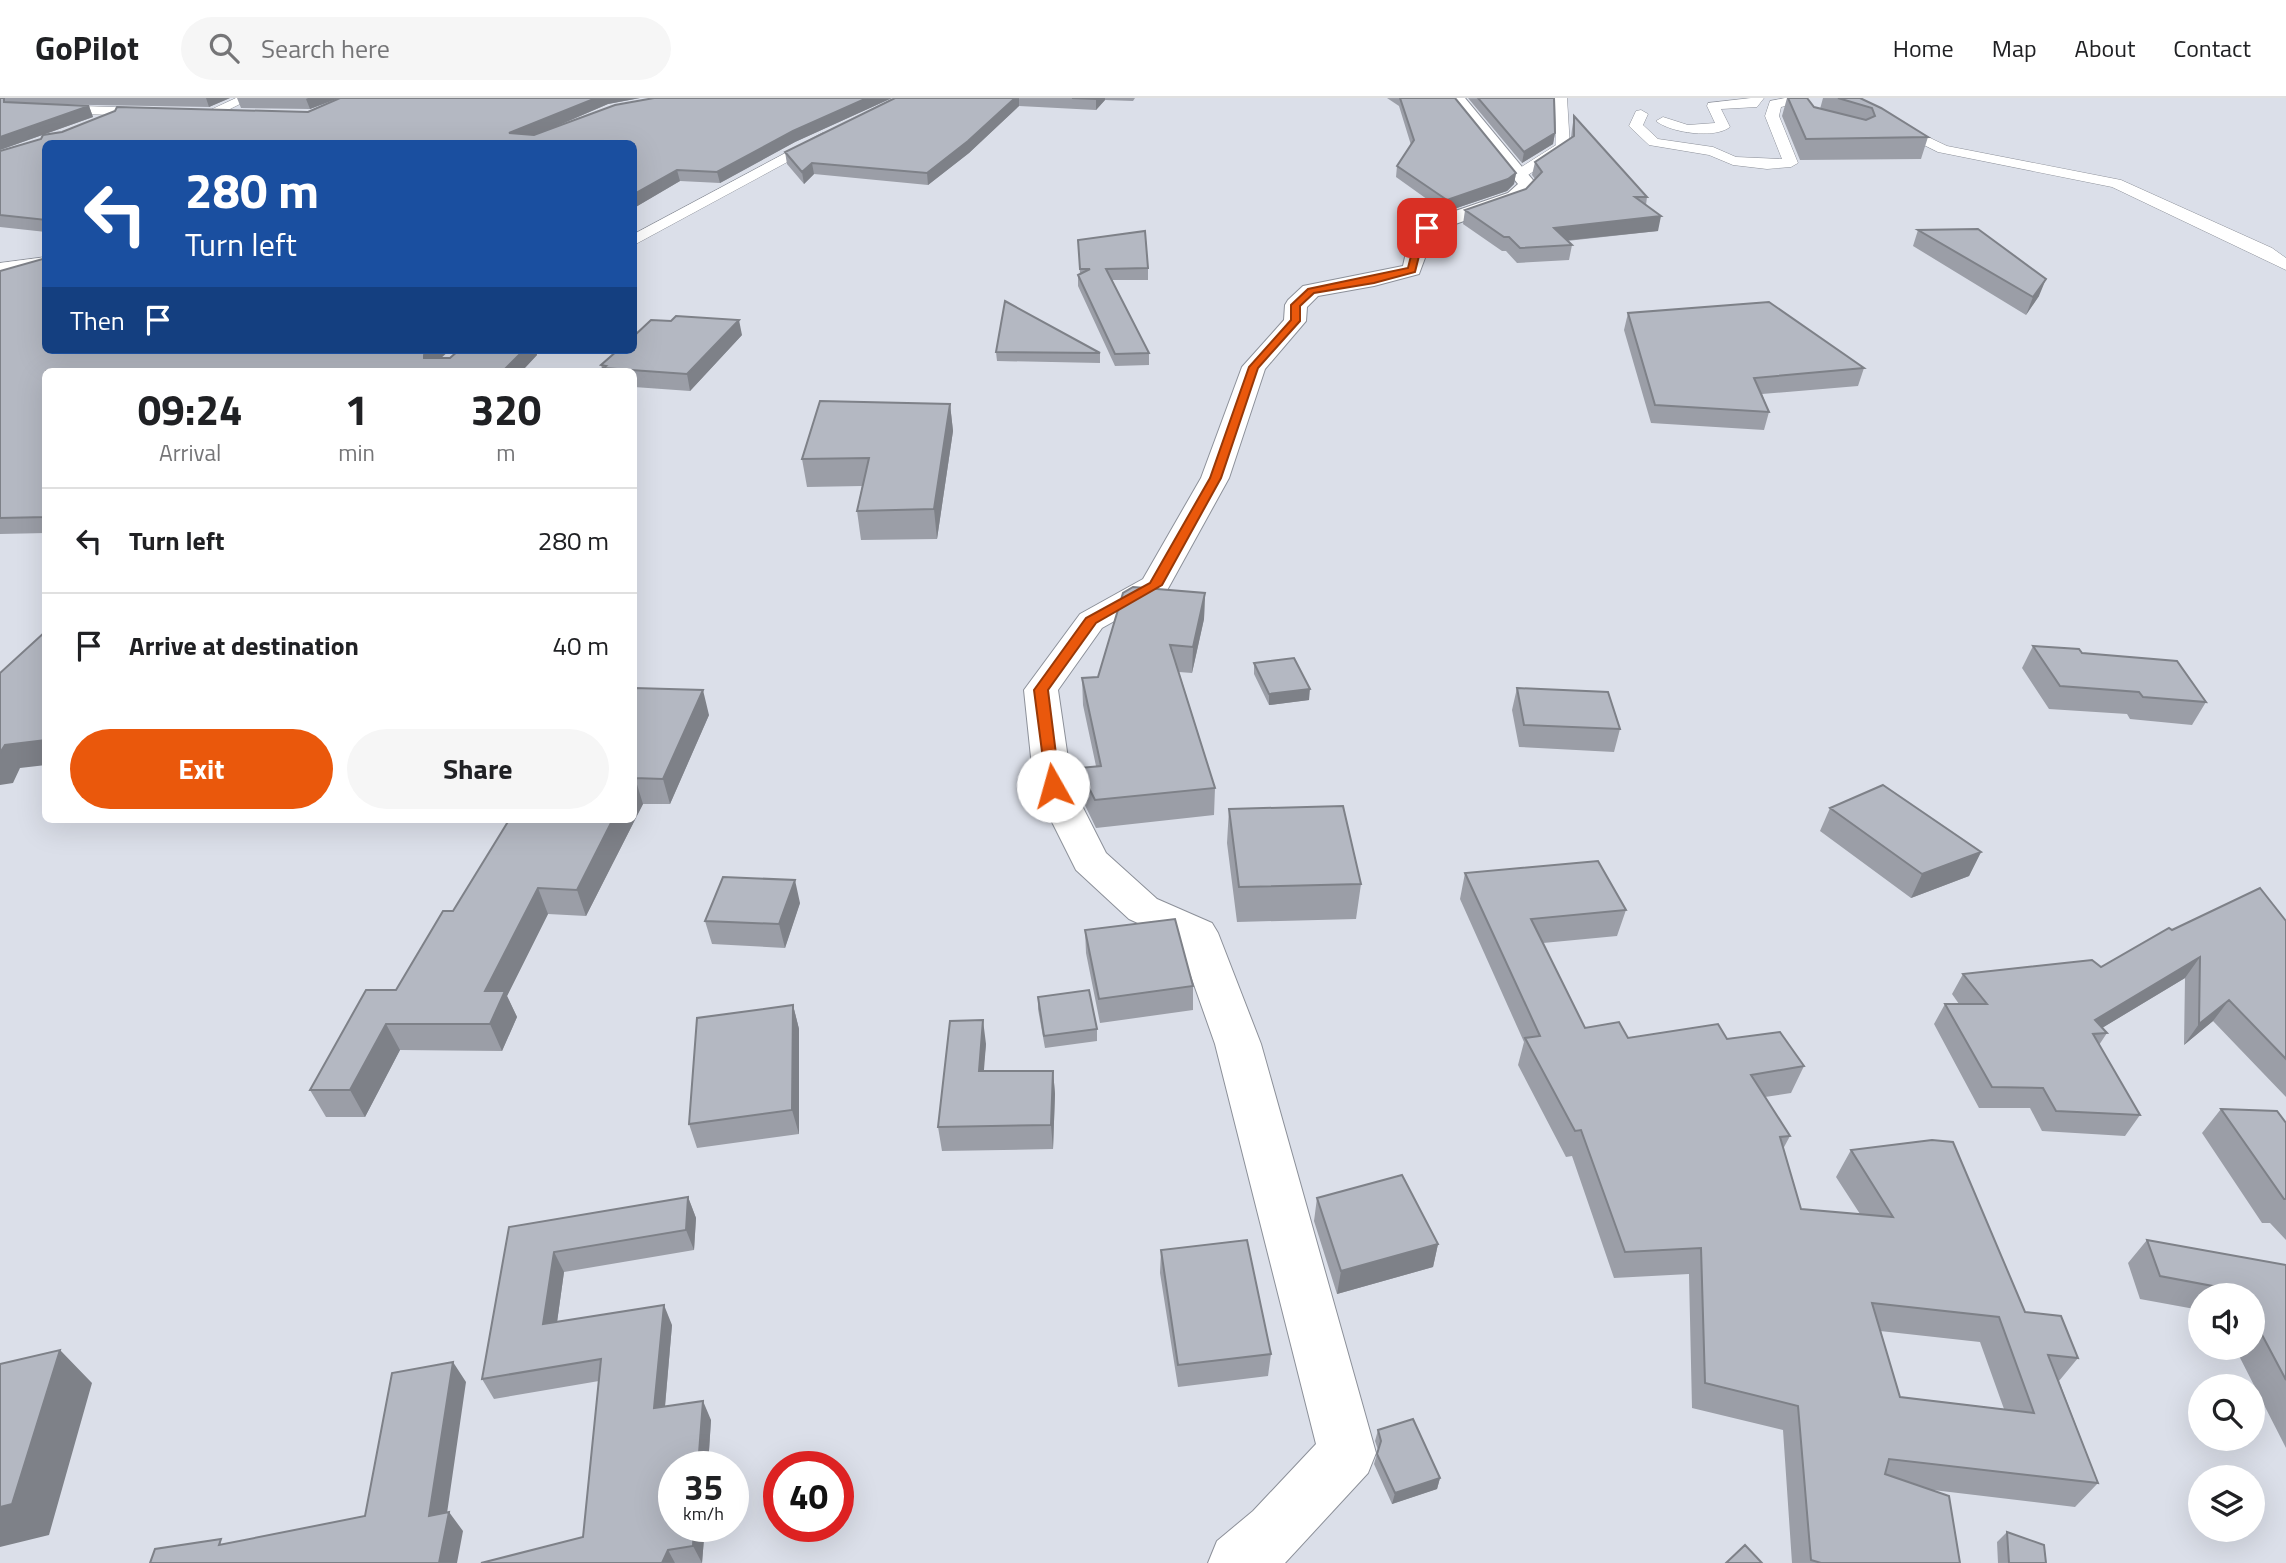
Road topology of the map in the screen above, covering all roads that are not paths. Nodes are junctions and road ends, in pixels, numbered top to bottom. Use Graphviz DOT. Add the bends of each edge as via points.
graph roads {
  1 [pos="155,98"];
  2 [pos="246,98"];
  3 [pos="1457,98"];
  4 [pos="1560,98"];
  5 [pos="1638,98"];
  6 [pos="1758,98"];
  7 [pos="1836,98"];
  8 [pos="29,108"];
  9 [pos="121,113"];
  10 [pos="214,113"];
  11 [pos="1641,114"];
  12 [pos="240,115"];
  13 [pos="97,123"];
  14 [pos="1825,125"];
  15 [pos="837,131"];
  16 [pos="1520,174"];
  17 [pos="637,238"];
  18 [pos="42,263"];
  19 [pos="2286,265"];
  20 [pos="0,268"];
  21 [pos="1239,1563"];
  1 -- 9 [label="street"];
  2 -- 10 [label="street"];
  3 -- 16 [label="street"];
  4 -- 16 [label="street" via="1563,147"];
  5 -- 11 [label="street"];
  6 -- 11 [label="street" via="1752,104 1713,106 1723,127 1687,129"];
  7 -- 19 [label="street" via="1943,149 2116,183"];
  8 -- 9 [label="street"];
  9 -- 10 [label="street"];
  9 -- 13 [label="street"];
  10 -- 12 [label="street"];
  11 -- 14 [label="street" via="1636,125 1654,142 1767,165 1791,163 1772,116 1775,104 1798,99 1814,122"];
  15 -- 17 [label="street"];
  16 -- 21 [label="street" via="1528,185 1515,197 1427,228 1412,270 1311,291 1296,305 1295,321 1254,367 1215,478 1155,585 1091,621 1041,690 1053,786 1090,861 1143,909 1197,933 1238,1044 1346,1453"];
  18 -- 20 [label="street"];
}
